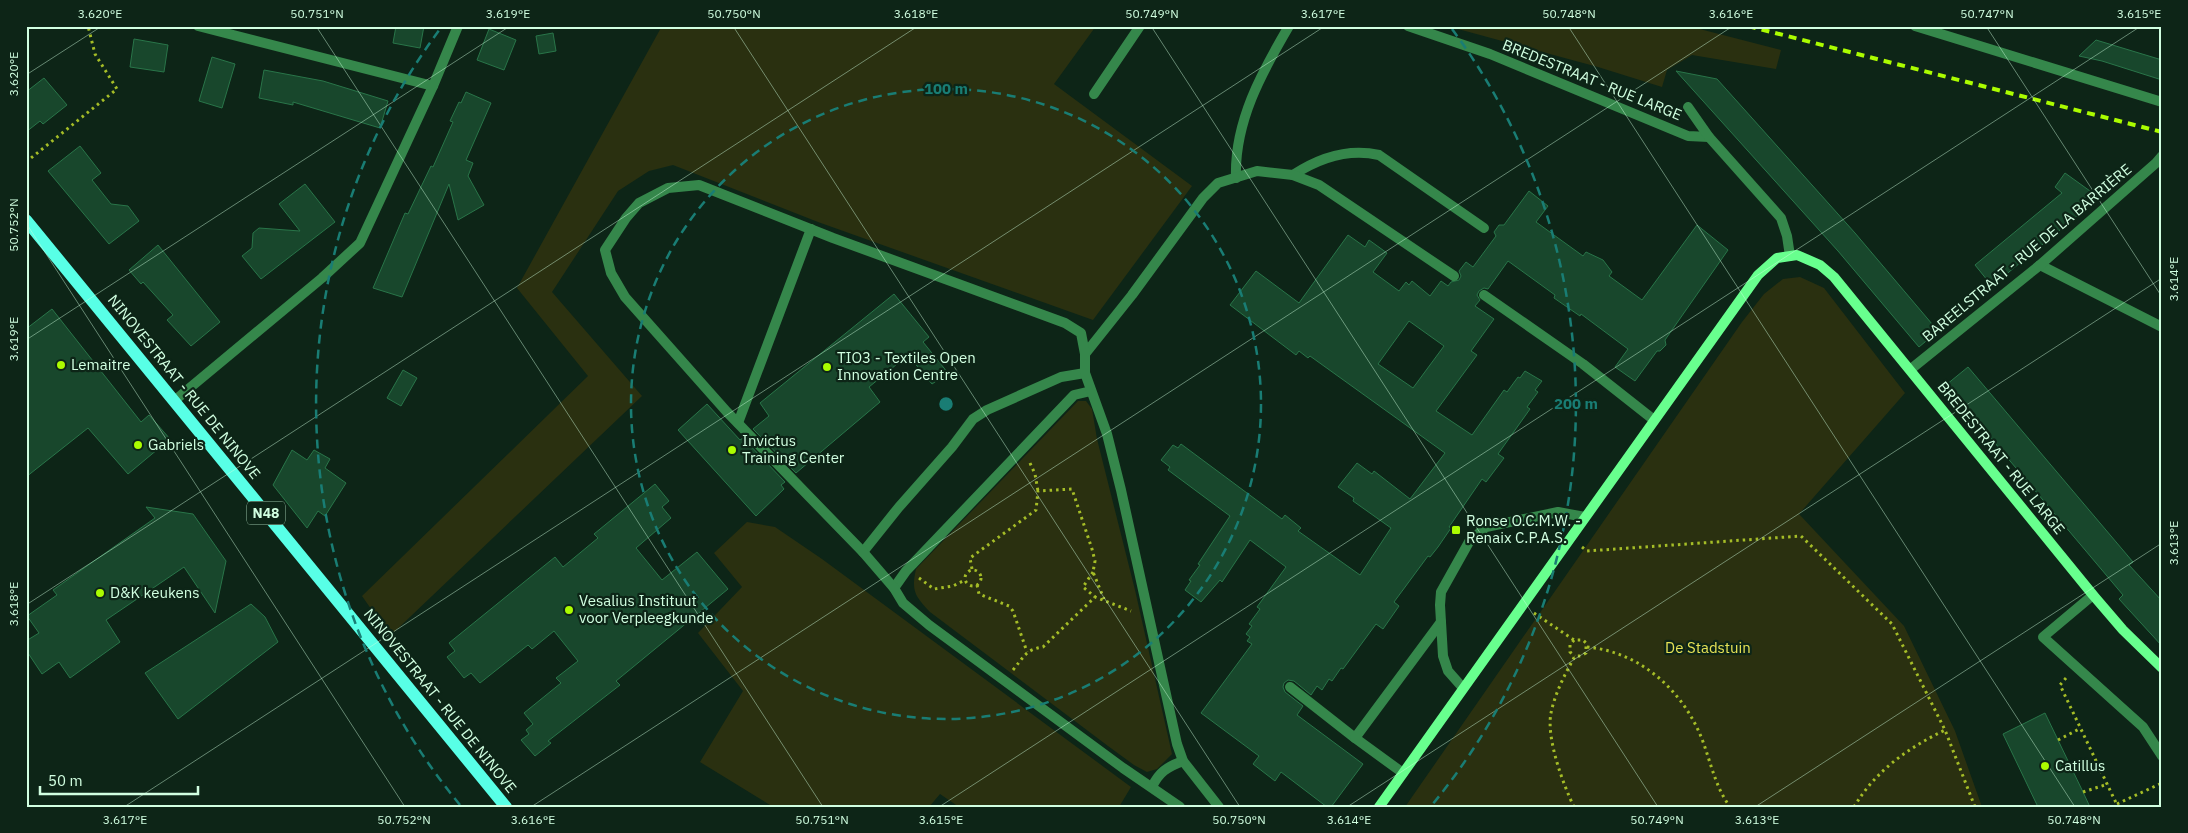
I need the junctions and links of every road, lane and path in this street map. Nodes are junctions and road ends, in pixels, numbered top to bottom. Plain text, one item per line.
1 (88, 26) edge
2 (198, 26) edge
3 (458, 26) edge
4 (1140, 26) edge
5 (1290, 26) edge
6 (1408, 26) edge
7 (1914, 26) edge
8 (433, 86) junction
9 (1094, 94) dead end
10 (2162, 102) edge
11 (1688, 107) dead end
12 (1709, 137) junction
13 (2161, 157) edge
14 (26, 162) edge
15 (1293, 175) junction
16 (1236, 178) junction
17 (26, 220) edge
18 (1484, 228) dead end
19 (811, 230) junction
20 (1790, 256) junction
21 (2040, 265) junction
22 (1454, 276) dead end
23 (1484, 295) dead end
24 (2162, 327) edge
25 (1085, 354) junction
26 (1910, 369) junction
27 (1084, 373) junction
28 (1093, 395) junction
29 (174, 400) junction
30 (1654, 420) junction
31 (738, 423) junction
32 (1024, 448) junction
33 (1038, 491) junction
34 (1585, 517) junction
35 (1571, 540) junction
36 (863, 552) junction
37 (972, 569) junction
38 (906, 571) junction
39 (1093, 572) junction
40 (966, 580) junction
41 (977, 585) junction
42 (894, 588) junction
43 (2093, 595) junction
44 (1095, 597) junction
45 (1104, 600) junction
46 (1524, 606) junction
47 (1147, 610) junction
48 (1441, 622) junction
49 (1574, 640) junction
50 (1588, 647) junction
51 (1027, 652) junction
52 (1575, 656) junction
53 (2076, 666) junction
54 (2162, 668) edge
55 (1005, 680) junction
56 (1290, 687) dead end
57 (1463, 688) junction
58 (2081, 728) junction
59 (1945, 730) junction
60 (1355, 738) junction
61 (2058, 740) dead end
62 (2162, 756) edge
63 (1183, 761) junction
64 (1403, 773) junction
65 (2162, 782) edge
66 (2108, 784) junction
67 (1152, 788) junction
68 (2083, 792) dead end
69 (2117, 806) edge
70 (506, 807) edge
71 (1180, 807) edge
72 (1219, 807) edge
73 (1379, 807) edge
74 (1574, 807) edge
75 (1730, 807) edge
76 (1854, 807) edge
77 (1975, 807) edge

1 - 14 path
2 - 8 street
3 - 8 street
4 - 9 street
5 - 16 street
6 - 12 street, BREDESTRAAT - RUE LARGE
7 - 10 street
8 - 29 street
11 - 12 street, BREDESTRAAT - RUE LARGE
12 - 20 street, BREDESTRAAT - RUE LARGE
13 - 21 street, BAREELSTRAAT - RUE DE LA BARRIÈRE
15 - 16 street
15 - 18 street
15 - 22 street
16 - 25 street
17 - 29 main road, NINOVESTRAAT - RUE DE NINOVE / N48
19 - 25 street
19 - 31 street
19 - 31 street
20 - 26 street, BREDESTRAAT - RUE LARGE
20 - 30 street
21 - 24 street
21 - 26 street, BAREELSTRAAT - RUE DE LA BARRIÈRE
23 - 30 street
25 - 27 street
26 - 43 street, BREDESTRAAT - RUE LARGE
27 - 28 street
27 - 36 street
28 - 32 street
28 - 47 street
29 - 70 main road, NINOVESTRAAT - RUE DE NINOVE / N48
30 - 34 street
31 - 36 street
32 - 33 path
32 - 38 street
33 - 37 path
33 - 39 path
34 - 35 street
34 - 48 street
35 - 46 street
35 - 59 path
36 - 42 street
37 - 40 path
37 - 41 path
38 - 40 path
38 - 42 street
39 - 44 path
39 - 45 path
40 - 41 path
41 - 51 path
42 - 55 street
43 - 53 street
43 - 54 street, BREDESTRAAT - RUE LARGE
44 - 45 path
44 - 51 path
45 - 47 path
46 - 49 path
46 - 57 street
47 - 63 street
48 - 57 street
48 - 60 street
49 - 50 path
49 - 52 path
50 - 52 path
50 - 75 path
51 - 55 path
52 - 74 path
53 - 58 path
53 - 62 street
55 - 67 street
56 - 60 street
57 - 64 street
58 - 61 path
58 - 66 path
59 - 76 path
59 - 77 path
60 - 64 street
63 - 67 street
63 - 72 street
64 - 73 street
65 - 69 path
66 - 68 path
66 - 69 path
67 - 71 street

